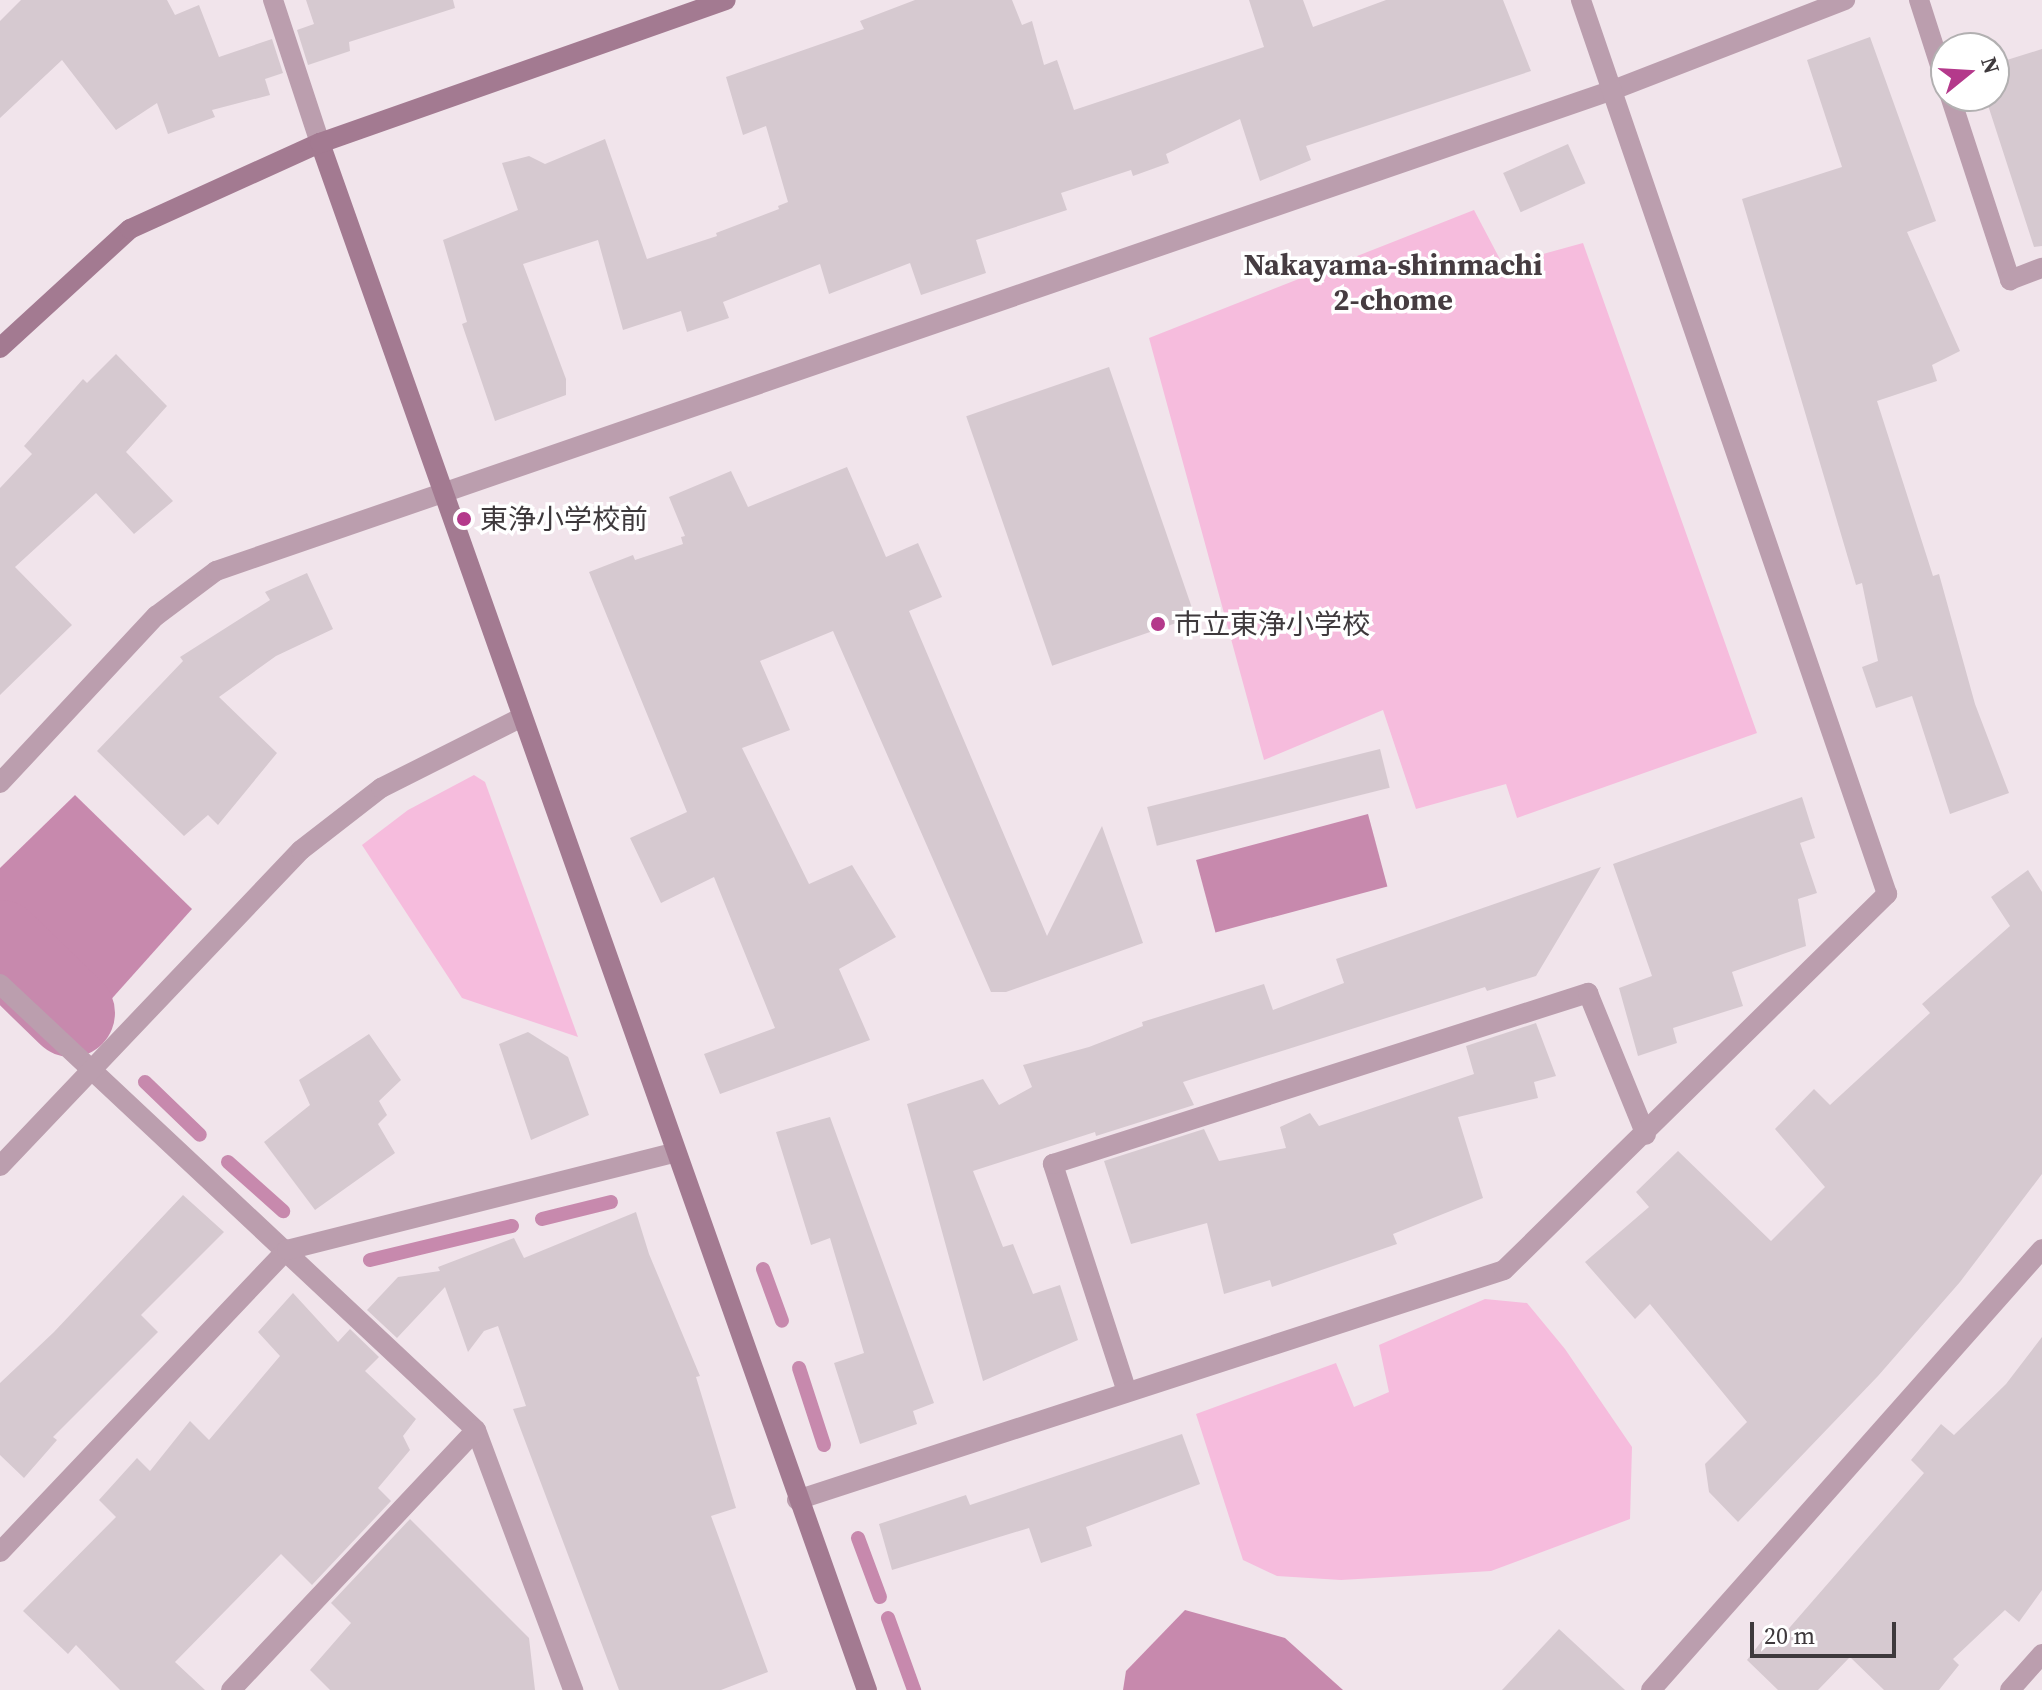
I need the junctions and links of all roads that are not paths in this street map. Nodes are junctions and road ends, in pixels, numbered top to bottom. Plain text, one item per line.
1 (273, 0) edge
2 (725, 0) edge
3 (1581, 0) edge
4 (1845, 0) edge
5 (1919, 0) edge
6 (1930, 34) edge
7 (1613, 90) junction
8 (1955, 112) edge
9 (320, 143) junction
10 (2042, 268) edge
11 (0, 348) edge
12 (442, 492) junction
13 (520, 718) junction
14 (0, 783) edge
15 (0, 984) edge
16 (90, 1071) junction
17 (1646, 1135) junction
18 (674, 1153) junction
19 (0, 1166) edge
20 (2042, 1249) edge
21 (287, 1250) junction
22 (1127, 1392) junction
23 (476, 1430) junction
24 (797, 1500) junction
25 (0, 1552) edge
26 (2042, 1654) edge
27 (569, 1688) edge
28 (231, 1690) edge
29 (867, 1690) edge
30 (1651, 1690) edge
31 (2010, 1690) edge

1 - 9 street
2 - 9 street
3 - 7 street
4 - 7 street
5 - 6 street
7 - 12 street
7 - 17 street
8 - 10 street
9 - 11 street
9 - 12 street
12 - 13 street
12 - 14 street
13 - 16 street
13 - 18 street
15 - 16 street
16 - 19 street
16 - 21 street
17 - 22 street
17 - 22 street
18 - 21 street
18 - 24 street
20 - 30 street
21 - 23 street
21 - 25 street
22 - 24 street
23 - 27 street
23 - 28 street
24 - 29 street
26 - 31 street

